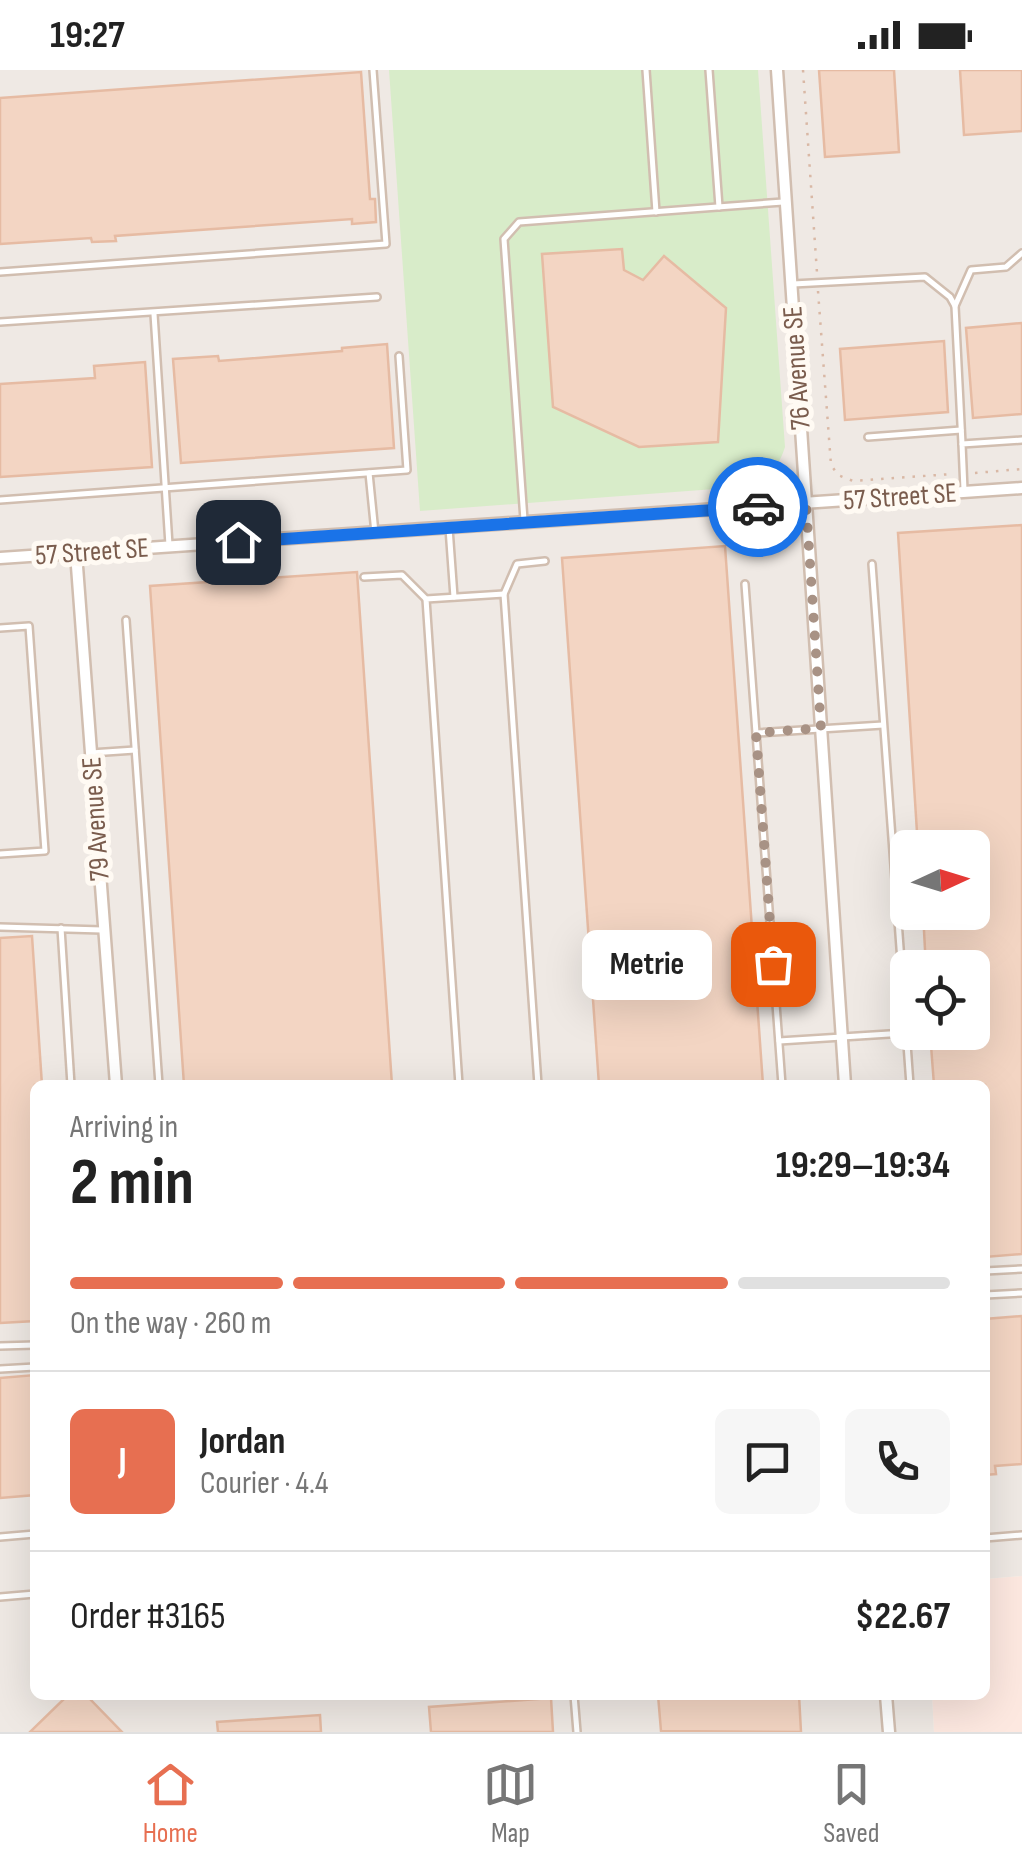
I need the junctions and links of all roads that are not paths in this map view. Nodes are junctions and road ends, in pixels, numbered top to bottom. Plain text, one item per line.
1 (372, 70) edge
2 (646, 70) edge
3 (709, 70) edge
4 (778, 70) edge
5 (786, 202) junction
6 (719, 207) junction
7 (656, 212) junction
8 (1022, 252) edge
9 (0, 272) edge
10 (792, 284) junction
11 (377, 297) dead end
12 (954, 306) junction
13 (154, 314) junction
14 (0, 322) edge
15 (399, 356) dead end
16 (960, 430) junction
17 (868, 437) dead end
18 (1022, 440) edge
19 (962, 444) junction
20 (369, 472) junction
21 (165, 486) junction
22 (1022, 488) edge
23 (964, 492) junction
24 (0, 500) edge
25 (806, 504) junction
26 (524, 523) junction
27 (448, 528) junction
28 (375, 533) junction
29 (169, 547) junction
30 (76, 553) junction
31 (0, 558) edge
32 (545, 562) dead end
33 (872, 564) dead end
34 (364, 577) dead end
35 (745, 584) dead end
36 (504, 594) junction
37 (454, 597) junction
38 (426, 599) junction
39 (126, 620) dead end
40 (0, 628) edge
41 (884, 724) junction
42 (821, 728) junction
43 (756, 733) junction
44 (136, 750) junction
45 (91, 753) junction
46 (0, 854) edge
47 (0, 927) edge
48 (61, 928) junction
49 (104, 931) junction
50 (900, 950) edge
51 (890, 1034) edge
52 (842, 1036) junction
53 (779, 1041) junction
54 (907, 1050) edge
55 (71, 1080) edge
56 (116, 1080) edge
57 (159, 1080) edge
58 (459, 1080) edge
59 (538, 1080) edge
60 (782, 1080) edge
61 (845, 1080) edge
62 (910, 1080) edge
63 (1022, 1268) edge
64 (990, 1271) edge
65 (1022, 1294) edge
66 (990, 1295) edge
67 (30, 1345) edge
68 (0, 1346) edge
69 (30, 1367) edge
70 (0, 1369) edge
71 (30, 1534) edge
72 (1022, 1535) edge
73 (0, 1536) edge
74 (990, 1538) edge
75 (30, 1594) edge
76 (0, 1597) edge
77 (574, 1700) edge
78 (886, 1700) edge
79 (577, 1732) edge
80 (888, 1732) edge

1 - 9 lane
2 - 7 lane
3 - 6 lane
4 - 5 street, 76 Avenue SE
5 - 6 lane
5 - 10 street, 76 Avenue SE
6 - 7 lane
7 - 26 lane
8 - 12 lane
10 - 12 lane
10 - 25 street, 76 Avenue SE
11 - 13 lane
12 - 16 lane
13 - 14 lane
13 - 21 lane
15 - 20 lane
16 - 17 lane
16 - 19 lane
18 - 19 lane
19 - 23 lane
20 - 21 lane
20 - 28 lane
21 - 24 lane
21 - 29 lane
22 - 23 street, 57 Street SE
23 - 25 street, 57 Street SE
25 - 26 street, 57 Street SE
25 - 42 street, 76 Avenue SE
26 - 27 street, 57 Street SE
27 - 28 street, 57 Street SE
27 - 37 lane
28 - 29 street, 57 Street SE
29 - 30 street, 57 Street SE
30 - 31 street, 57 Street SE
30 - 45 street, 79 Avenue SE
32 - 36 lane
33 - 41 lane
34 - 38 lane
35 - 43 lane
36 - 37 lane
36 - 59 lane
37 - 38 lane
38 - 58 lane
39 - 44 lane
40 - 46 lane
41 - 42 lane
41 - 50 lane
42 - 43 lane
42 - 52 street, 76 Avenue SE
43 - 53 lane
44 - 45 lane
44 - 57 lane
45 - 49 street, 79 Avenue SE
47 - 48 lane
48 - 49 lane
48 - 55 lane
49 - 56 street, 79 Avenue SE
51 - 52 lane
52 - 53 lane
52 - 61 street, 76 Avenue SE
53 - 60 lane
54 - 62 lane
63 - 64 lane
65 - 66 lane
67 - 68 lane
69 - 70 lane
71 - 73 lane
72 - 74 lane
75 - 76 lane
77 - 79 lane
78 - 80 street

